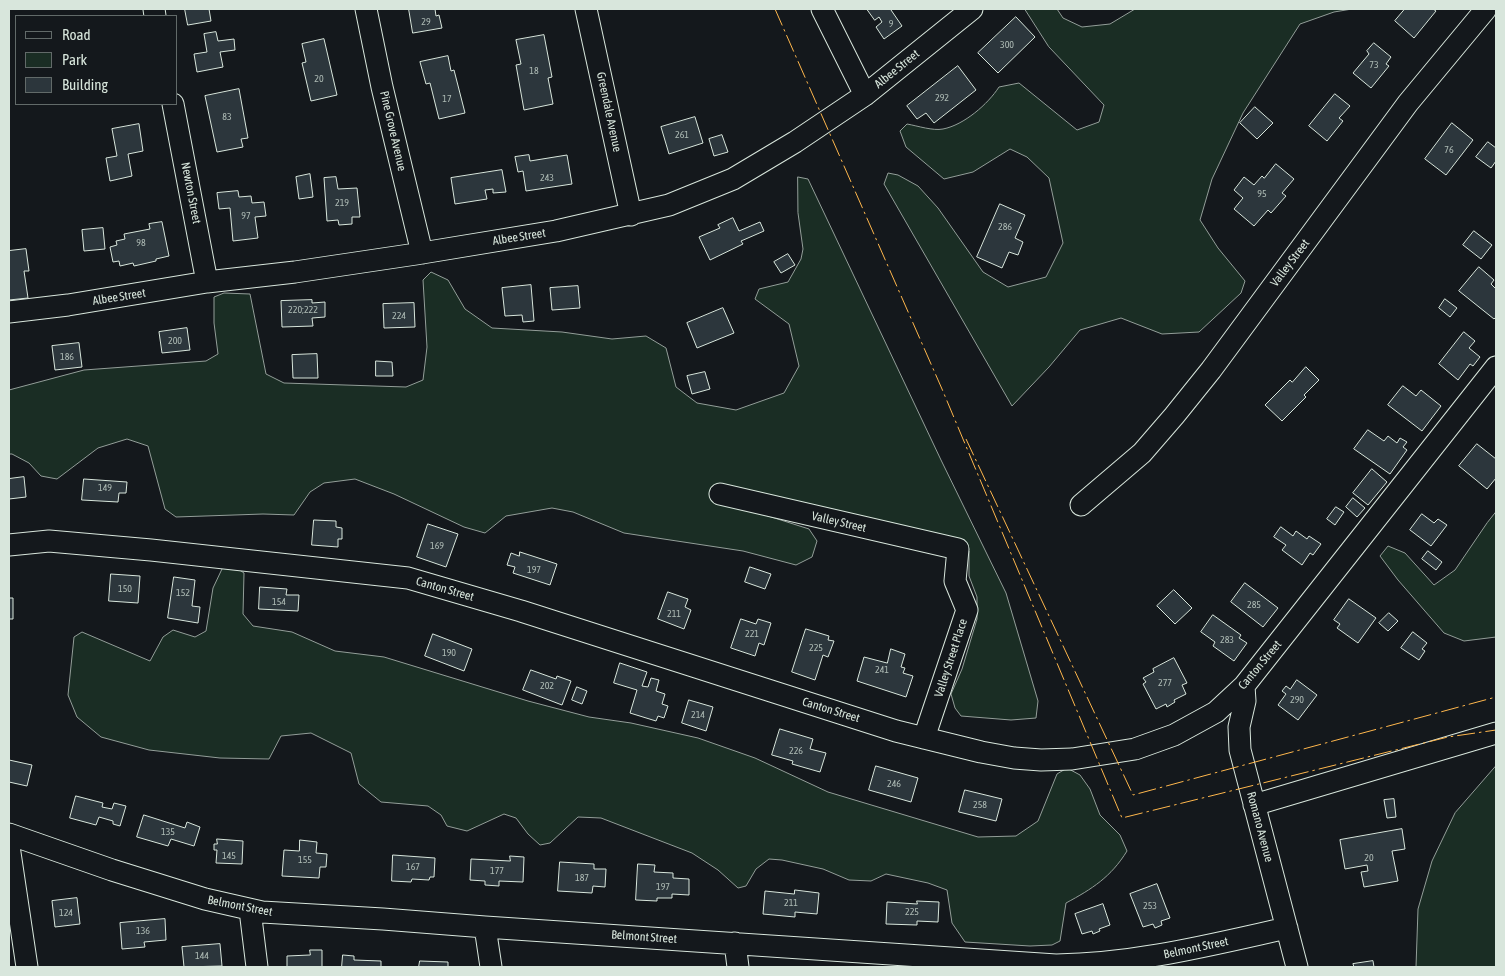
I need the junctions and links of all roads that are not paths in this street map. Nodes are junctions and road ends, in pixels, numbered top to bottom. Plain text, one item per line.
1 (366, 9) edge
2 (586, 9) edge
3 (822, 9) edge
4 (972, 9) edge
5 (1486, 9) edge
6 (865, 95) junction
7 (173, 105) edge
8 (631, 215) junction
9 (422, 253) junction
10 (207, 282) junction
11 (9, 312) edge
12 (1496, 367) edge
13 (720, 494) dead end
14 (1081, 505) dead end
15 (9, 544) edge
16 (958, 550) joint
17 (1244, 686) junction
18 (1496, 733) edge
19 (924, 738) junction
20 (1254, 805) junction
21 (9, 834) edge
22 (9, 846) edge
23 (250, 910) junction
24 (485, 927) junction
25 (1287, 928) junction
26 (735, 943) junction
27 (948, 962) edge
28 (27, 967) edge
29 (257, 967) edge
30 (491, 967) edge
31 (738, 967) edge
32 (1297, 967) edge

1 - 9 street, Pine Grove Avenue
2 - 8 street, Greendale Avenue
3 - 6 street
4 - 6 street, Albee Street
5 - 14 street, Valley Street
6 - 8 street, Albee Street
7 - 10 street, Newton Street
8 - 9 street, Albee Street
9 - 10 street, Albee Street
10 - 11 street, Albee Street
12 - 17 street, Canton Street
13 - 16 street, Valley Street
15 - 19 street, Canton Street
16 - 19 street, Valley Street Place
17 - 19 street, Canton Street
17 - 20 street, Romano Avenue
18 - 20 street
20 - 25 street, Romano Avenue
21 - 23 street, Belmont Street
22 - 28 street
23 - 24 street, Belmont Street
23 - 29 street
24 - 26 street, Belmont Street
24 - 30 street
25 - 27 street, Belmont Street
25 - 32 street, Romano Avenue
26 - 27 street, Belmont Street
26 - 31 street

